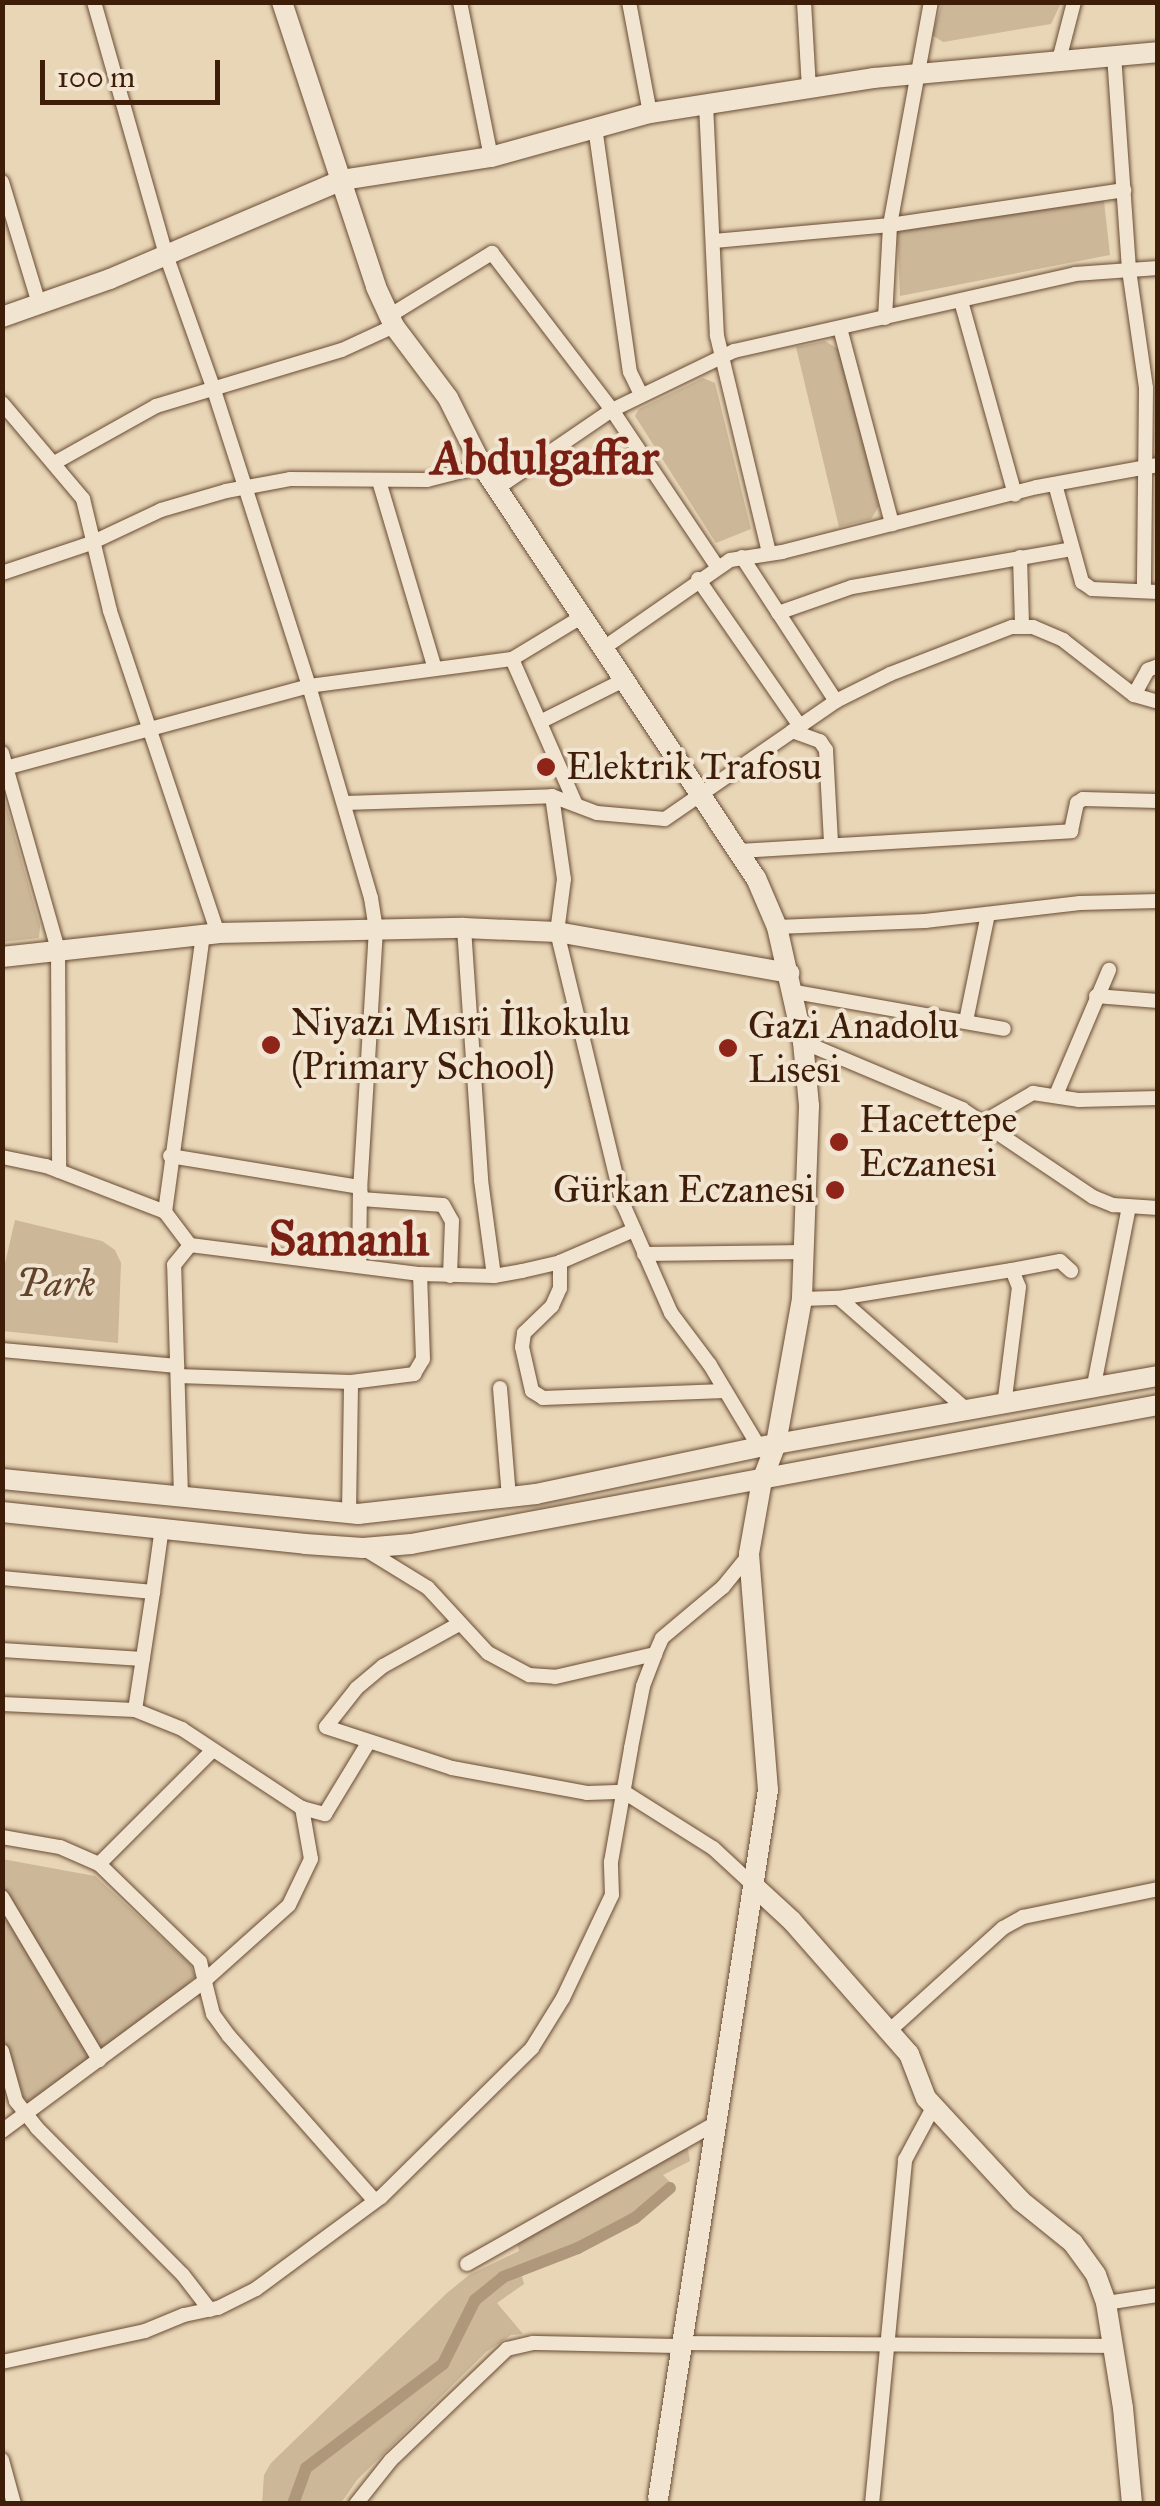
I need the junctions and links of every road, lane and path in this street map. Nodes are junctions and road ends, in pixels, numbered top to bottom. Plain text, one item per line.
1 (94, 2) edge
2 (282, 2) edge
3 (460, 2) edge
4 (629, 2) edge
5 (804, 2) edge
6 (932, 2) edge
7 (1074, 2) edge
8 (1158, 52) edge
9 (1114, 55) junction
10 (1059, 60) junction
11 (916, 74) junction
12 (809, 88) junction
13 (706, 104) junction
14 (650, 113) junction
15 (595, 127) junction
16 (490, 158) junction
17 (342, 180) junction
18 (2, 182) edge
19 (1124, 190) junction
20 (890, 224) junction
21 (714, 241) junction
22 (166, 255) junction
23 (1158, 268) edge
24 (1129, 270) junction
25 (961, 301) junction
26 (39, 304) junction
27 (2, 316) edge
28 (886, 318) junction
29 (392, 321) junction
30 (840, 328) junction
31 (720, 357) junction
32 (213, 386) junction
33 (641, 395) junction
34 (2, 404) edge
35 (612, 410) junction
36 (56, 462) junction
37 (482, 466) junction
38 (1150, 466) edge
39 (379, 481) junction
40 (1055, 484) junction
41 (245, 487) junction
42 (500, 487) junction
43 (1015, 496) junction
44 (892, 524) junction
45 (92, 543) junction
46 (1072, 549) junction
47 (770, 553) junction
48 (742, 556) junction
49 (1020, 557) junction
50 (716, 566) junction
51 (2, 572) edge
52 (698, 579) junction
53 (1150, 592) edge
54 (778, 613) junction
55 (584, 616) junction
56 (1022, 625) junction
57 (605, 647) junction
58 (512, 658) junction
59 (434, 666) junction
60 (1158, 666) edge
61 (626, 679) junction
62 (309, 686) junction
63 (1134, 695) junction
64 (836, 702) junction
65 (1158, 702) edge
66 (540, 722) junction
67 (151, 728) junction
68 (796, 728) junction
69 (4, 763) edge
70 (702, 795) junction
71 (552, 796) junction
72 (1158, 801) edge
73 (345, 803) junction
74 (577, 806) junction
75 (831, 843) junction
76 (739, 851) junction
77 (1158, 901) edge
78 (988, 914) junction
79 (778, 927) junction
80 (464, 928) junction
81 (376, 929) junction
82 (557, 932) junction
83 (210, 934) junction
84 (58, 950) junction
85 (2, 956) edge
86 (1109, 970) dead end
87 (792, 983) junction
88 (1096, 996) junction
89 (1158, 1001) edge
90 (966, 1021) junction
91 (1004, 1029) dead end
92 (803, 1042) junction
93 (1056, 1095) junction
94 (1158, 1098) edge
95 (984, 1121) junction
96 (170, 1156) junction
97 (2, 1157) edge
98 (59, 1170) junction
99 (360, 1193) junction
100 (1128, 1207) junction
101 (1158, 1208) edge
102 (166, 1212) junction
103 (634, 1230) junction
104 (190, 1245) junction
105 (806, 1252) junction
106 (644, 1254) junction
107 (560, 1262) junction
108 (359, 1266) junction
109 (1012, 1270) junction
110 (1071, 1271) dead end
111 (420, 1274) junction
112 (450, 1276) junction
113 (494, 1276) junction
114 (802, 1298) junction
115 (839, 1298) junction
116 (2, 1350) edge
117 (177, 1371) junction
118 (1158, 1376) edge
119 (351, 1382) junction
120 (500, 1388) dead end
121 (1093, 1390) junction
122 (724, 1391) junction
123 (1158, 1405) edge
124 (1004, 1406) junction
125 (970, 1412) junction
126 (768, 1445) junction
127 (2, 1479) edge
128 (762, 1480) junction
129 (181, 1496) junction
130 (509, 1497) junction
131 (2, 1512) edge
132 (349, 1513) junction
133 (162, 1527) junction
134 (363, 1548) junction
135 (749, 1554) junction
136 (2, 1578) edge
137 (153, 1592) junction
138 (459, 1624) junction
139 (2, 1650) edge
140 (655, 1654) junction
141 (143, 1659) junction
142 (2, 1704) edge
143 (135, 1710) junction
144 (368, 1742) junction
145 (213, 1750) junction
146 (624, 1792) junction
147 (302, 1808) junction
148 (2, 1837) edge
149 (99, 1864) junction
150 (753, 1885) junction
151 (1158, 1888) edge
152 (2, 1897) edge
153 (202, 1982) junction
154 (889, 2031) junction
155 (2, 2051) edge
156 (100, 2060) junction
157 (934, 2106) junction
158 (27, 2115) junction
159 (714, 2124) junction
160 (2, 2130) edge
161 (375, 2201) junction
162 (468, 2264) dead end
163 (1158, 2296) edge
164 (1106, 2303) junction
165 (210, 2310) junction
166 (890, 2342) junction
167 (681, 2345) junction
168 (1113, 2346) junction
169 (2, 2362) edge
170 (2, 2460) edge
171 (1134, 2497) edge
172 (658, 2502) edge
173 (14, 2504) edge
174 (356, 2504) edge
175 (872, 2504) edge

1 - 22 street
2 - 17 main road
3 - 16 street
4 - 14 street
5 - 12 street
6 - 11 street
7 - 10 street
8 - 9 main road
9 - 10 main road
9 - 19 street
10 - 11 main road
11 - 12 main road
11 - 20 street
12 - 13 main road
13 - 14 main road
13 - 21 street
14 - 15 main road
15 - 16 main road
15 - 33 street
16 - 17 main road
17 - 22 main road
17 - 29 main road
18 - 26 street
19 - 20 street
19 - 24 street
20 - 21 street
20 - 28 street
21 - 31 street
22 - 26 main road
22 - 32 street
23 - 24 street
24 - 25 street
24 - 38 street
25 - 28 street
25 - 43 street
26 - 27 main road
28 - 30 street
29 - 32 street
29 - 35 street
29 - 37 main road
30 - 31 street
30 - 44 street
31 - 33 street
31 - 47 street
32 - 36 street
32 - 41 street
33 - 35 street
34 - 36 street
35 - 42 street
35 - 50 street
36 - 45 street
37 - 39 street
37 - 42 main road
38 - 40 street
38 - 53 street
39 - 41 street
39 - 59 street
40 - 43 street
40 - 46 street
41 - 45 street
41 - 62 street
42 - 55 main road
43 - 44 street
44 - 47 street
45 - 51 street
45 - 67 street
46 - 49 street
46 - 53 street
47 - 48 street
48 - 50 street
48 - 54 street
49 - 54 street
49 - 56 street
50 - 52 street
52 - 57 street
52 - 68 street
54 - 64 street
55 - 57 main road
55 - 58 street
56 - 63 street
56 - 64 street
57 - 61 main road
58 - 59 street
58 - 66 street
59 - 62 street
60 - 63 street
61 - 66 street
61 - 70 main road
62 - 67 street
62 - 73 street
63 - 65 street
64 - 68 street
66 - 74 street
67 - 69 street
67 - 83 street
68 - 70 street
68 - 75 street
69 - 84 street
70 - 74 street
70 - 76 main road
71 - 73 street
71 - 74 street
71 - 82 street
72 - 75 street
73 - 81 street
75 - 76 street
76 - 79 main road
77 - 78 street
78 - 79 street
78 - 90 street
79 - 87 main road
80 - 81 main road
80 - 82 main road
80 - 113 street
81 - 83 main road
81 - 99 street
82 - 87 main road
82 - 103 street
83 - 84 main road
83 - 96 street
84 - 85 main road
84 - 98 street
86 - 88 street
87 - 90 street
87 - 92 main road
88 - 89 street
88 - 93 street
90 - 91 street
92 - 95 street
92 - 105 main road
93 - 94 street
93 - 95 street
95 - 100 street
96 - 99 street
96 - 102 street
97 - 98 street
98 - 102 street
99 - 108 street
99 - 112 street
100 - 101 street
100 - 121 street
102 - 104 street
103 - 106 street
103 - 107 street
104 - 108 street
104 - 117 street
105 - 106 street
105 - 114 main road
106 - 122 street
107 - 113 street
107 - 122 street
108 - 111 street
109 - 110 street
109 - 115 street
109 - 124 street
111 - 112 street
111 - 119 street
112 - 113 street
114 - 115 street
114 - 126 main road
115 - 125 street
116 - 117 street
117 - 119 street
117 - 129 street
118 - 121 main road
119 - 132 street
120 - 130 street
121 - 124 main road
122 - 126 street
123 - 128 main road
124 - 125 main road
125 - 126 main road
126 - 128 main road
126 - 130 main road
127 - 129 main road
128 - 134 main road
128 - 135 main road
129 - 132 main road
130 - 132 main road
131 - 133 main road
133 - 134 main road
133 - 137 street
134 - 138 street
135 - 140 street
135 - 150 main road
136 - 137 street
137 - 141 street
138 - 140 street
138 - 144 street
139 - 141 street
140 - 146 street
141 - 143 street
142 - 143 street
143 - 145 street
144 - 146 street
144 - 147 street
145 - 147 street
145 - 149 street
146 - 150 street
146 - 161 street
147 - 153 street
148 - 149 street
149 - 153 street
150 - 154 main road
150 - 159 main road
151 - 154 street
152 - 156 street
153 - 156 street
153 - 161 street
154 - 157 main road
155 - 158 street
156 - 158 street
157 - 164 main road
157 - 166 street
158 - 160 street
158 - 165 street
159 - 162 street
159 - 167 main road
161 - 165 street
163 - 164 street
164 - 168 main road
165 - 169 street
166 - 167 street
166 - 168 street
166 - 175 street
167 - 172 main road
167 - 174 street
168 - 171 main road
170 - 173 street

